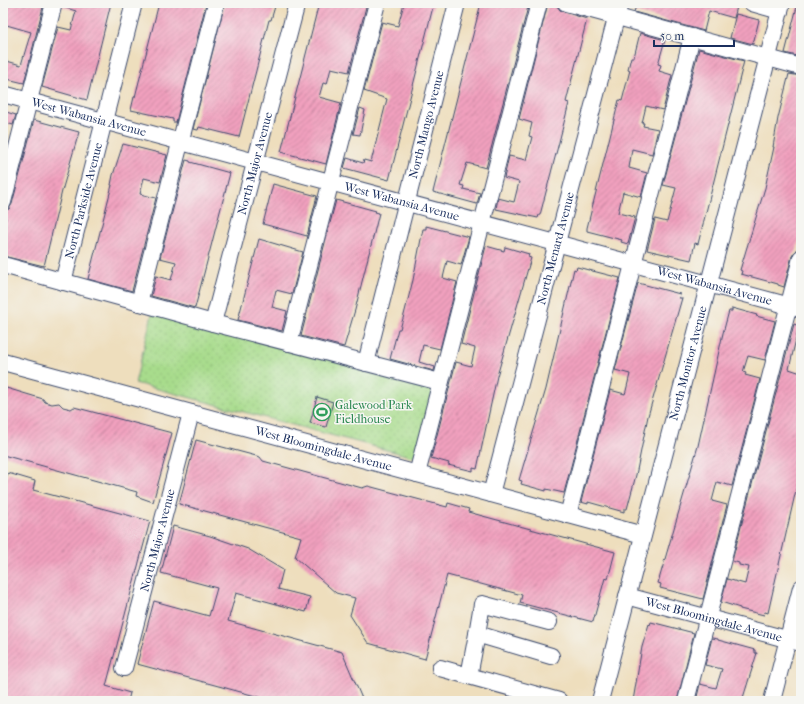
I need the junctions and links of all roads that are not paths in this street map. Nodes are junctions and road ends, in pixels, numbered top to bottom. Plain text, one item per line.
1 (54, 3) edge
2 (134, 3) edge
3 (216, 3) edge
4 (297, 3) edge
5 (377, 3) edge
6 (457, 3) edge
7 (539, 3) edge
8 (566, 3) edge
9 (752, 3) edge
10 (590, 6) edge
11 (781, 7) edge
12 (618, 10) edge
13 (692, 37) junction
14 (768, 58) junction
15 (801, 67) edge
16 (3, 94) edge
17 (29, 101) junction
18 (103, 121) junction
19 (180, 142) junction
20 (256, 162) junction
21 (331, 182) junction
22 (3, 202) edge
23 (406, 203) junction
24 (482, 223) junction
25 (557, 243) junction
26 (801, 258) edge
27 (633, 264) junction
28 (3, 266) edge
29 (63, 282) junction
30 (709, 284) junction
31 (139, 303) junction
32 (795, 307) edge
33 (213, 323) junction
34 (289, 343) junction
35 (3, 362) edge
36 (366, 363) junction
37 (440, 382) junction
38 (191, 413) junction
39 (417, 474) junction
40 (491, 494) junction
41 (568, 515) junction
42 (643, 535) junction
43 (801, 588) edge
44 (628, 596) junction
45 (708, 618) junction
46 (549, 622) dead end
47 (477, 634) junction
48 (794, 641) edge
49 (551, 656) dead end
50 (124, 668) dead end
51 (440, 668) dead end
52 (469, 676) junction
53 (559, 701) edge
54 (600, 701) edge
55 (686, 701) edge
56 (772, 701) edge

1 - 17 street
2 - 18 street, North Parkside Avenue
3 - 19 street
4 - 20 street, North Major Avenue
5 - 21 street
6 - 23 street, North Mango Avenue
7 - 24 street
8 - 10 street
9 - 11 street
10 - 12 street
11 - 14 street, North Monitor Avenue
12 - 13 street
12 - 25 street, North Menard Avenue
13 - 14 street
13 - 27 street
14 - 15 street
14 - 30 street, North Monitor Avenue
16 - 17 street, West Wabansia Avenue
17 - 18 street, West Wabansia Avenue
17 - 22 street
18 - 19 street, West Wabansia Avenue
18 - 29 street, North Parkside Avenue
19 - 20 street, West Wabansia Avenue
19 - 31 street
20 - 21 street, West Wabansia Avenue
20 - 33 street, North Major Avenue
21 - 23 street, West Wabansia Avenue
21 - 34 street
23 - 24 street, West Wabansia Avenue
23 - 36 street, North Mango Avenue
24 - 25 street, West Wabansia Avenue
24 - 37 street
25 - 27 street, West Wabansia Avenue
25 - 40 street, North Menard Avenue
26 - 32 street
27 - 30 street, West Wabansia Avenue
27 - 41 street
28 - 29 street
29 - 31 street
30 - 32 street, West Wabansia Avenue
30 - 42 street, North Monitor Avenue
31 - 33 street
32 - 45 street
33 - 34 street
34 - 36 street
35 - 38 street, West Bloomingdale Avenue
36 - 37 street
37 - 39 street
38 - 39 street, West Bloomingdale Avenue
38 - 50 street, North Major Avenue
39 - 40 street, West Bloomingdale Avenue
40 - 41 street, West Bloomingdale Avenue
41 - 42 street, West Bloomingdale Avenue
42 - 44 street, North Monitor Avenue
43 - 48 street
44 - 45 street, West Bloomingdale Avenue
44 - 54 street, North Monitor Avenue
45 - 48 street, West Bloomingdale Avenue
45 - 55 street
46 - 47 street
47 - 49 street
47 - 52 street
48 - 56 street
51 - 52 street
52 - 53 street

